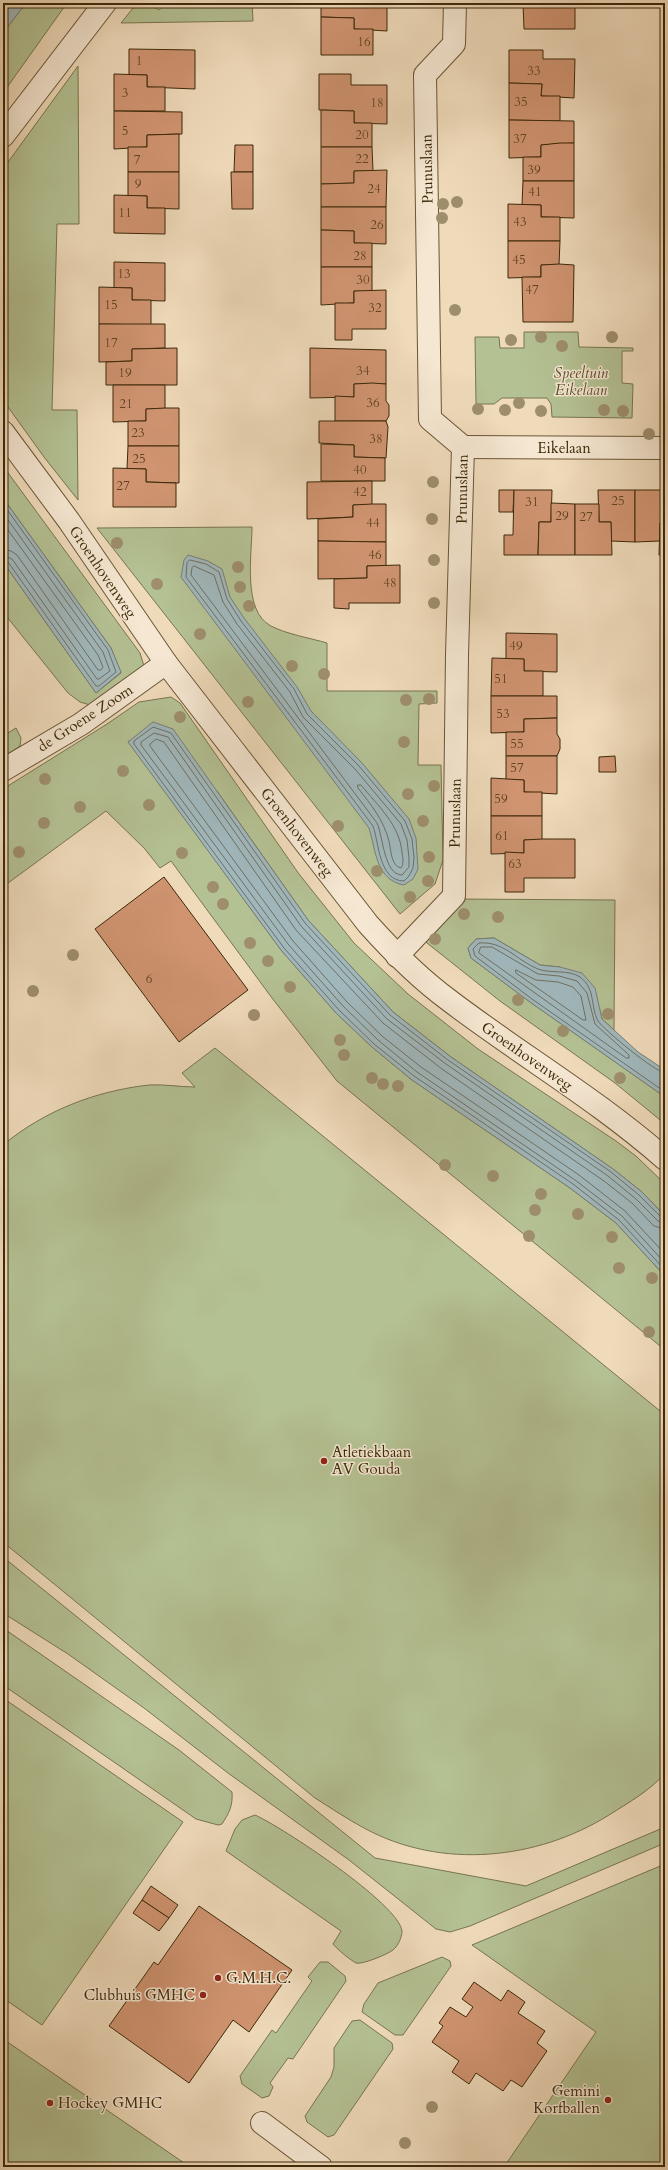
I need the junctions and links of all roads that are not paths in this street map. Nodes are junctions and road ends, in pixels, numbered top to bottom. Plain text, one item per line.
1 (105, 3) edge
2 (455, 3) edge
3 (3, 136) edge
4 (3, 432) edge
5 (463, 447) junction
6 (665, 448) edge
7 (166, 663) junction
8 (3, 770) edge
9 (398, 956) junction
10 (665, 1159) edge
11 (262, 2123) dead end
12 (321, 2167) edge

1 - 3 street
2 - 5 street, Prunuslaan
4 - 7 street, Groenhovenweg
5 - 6 street, Eikelaan
5 - 9 street, Prunuslaan
7 - 8 street, de Groene Zoom
7 - 9 street, Groenhovenweg
9 - 10 street, Groenhovenweg
11 - 12 street

